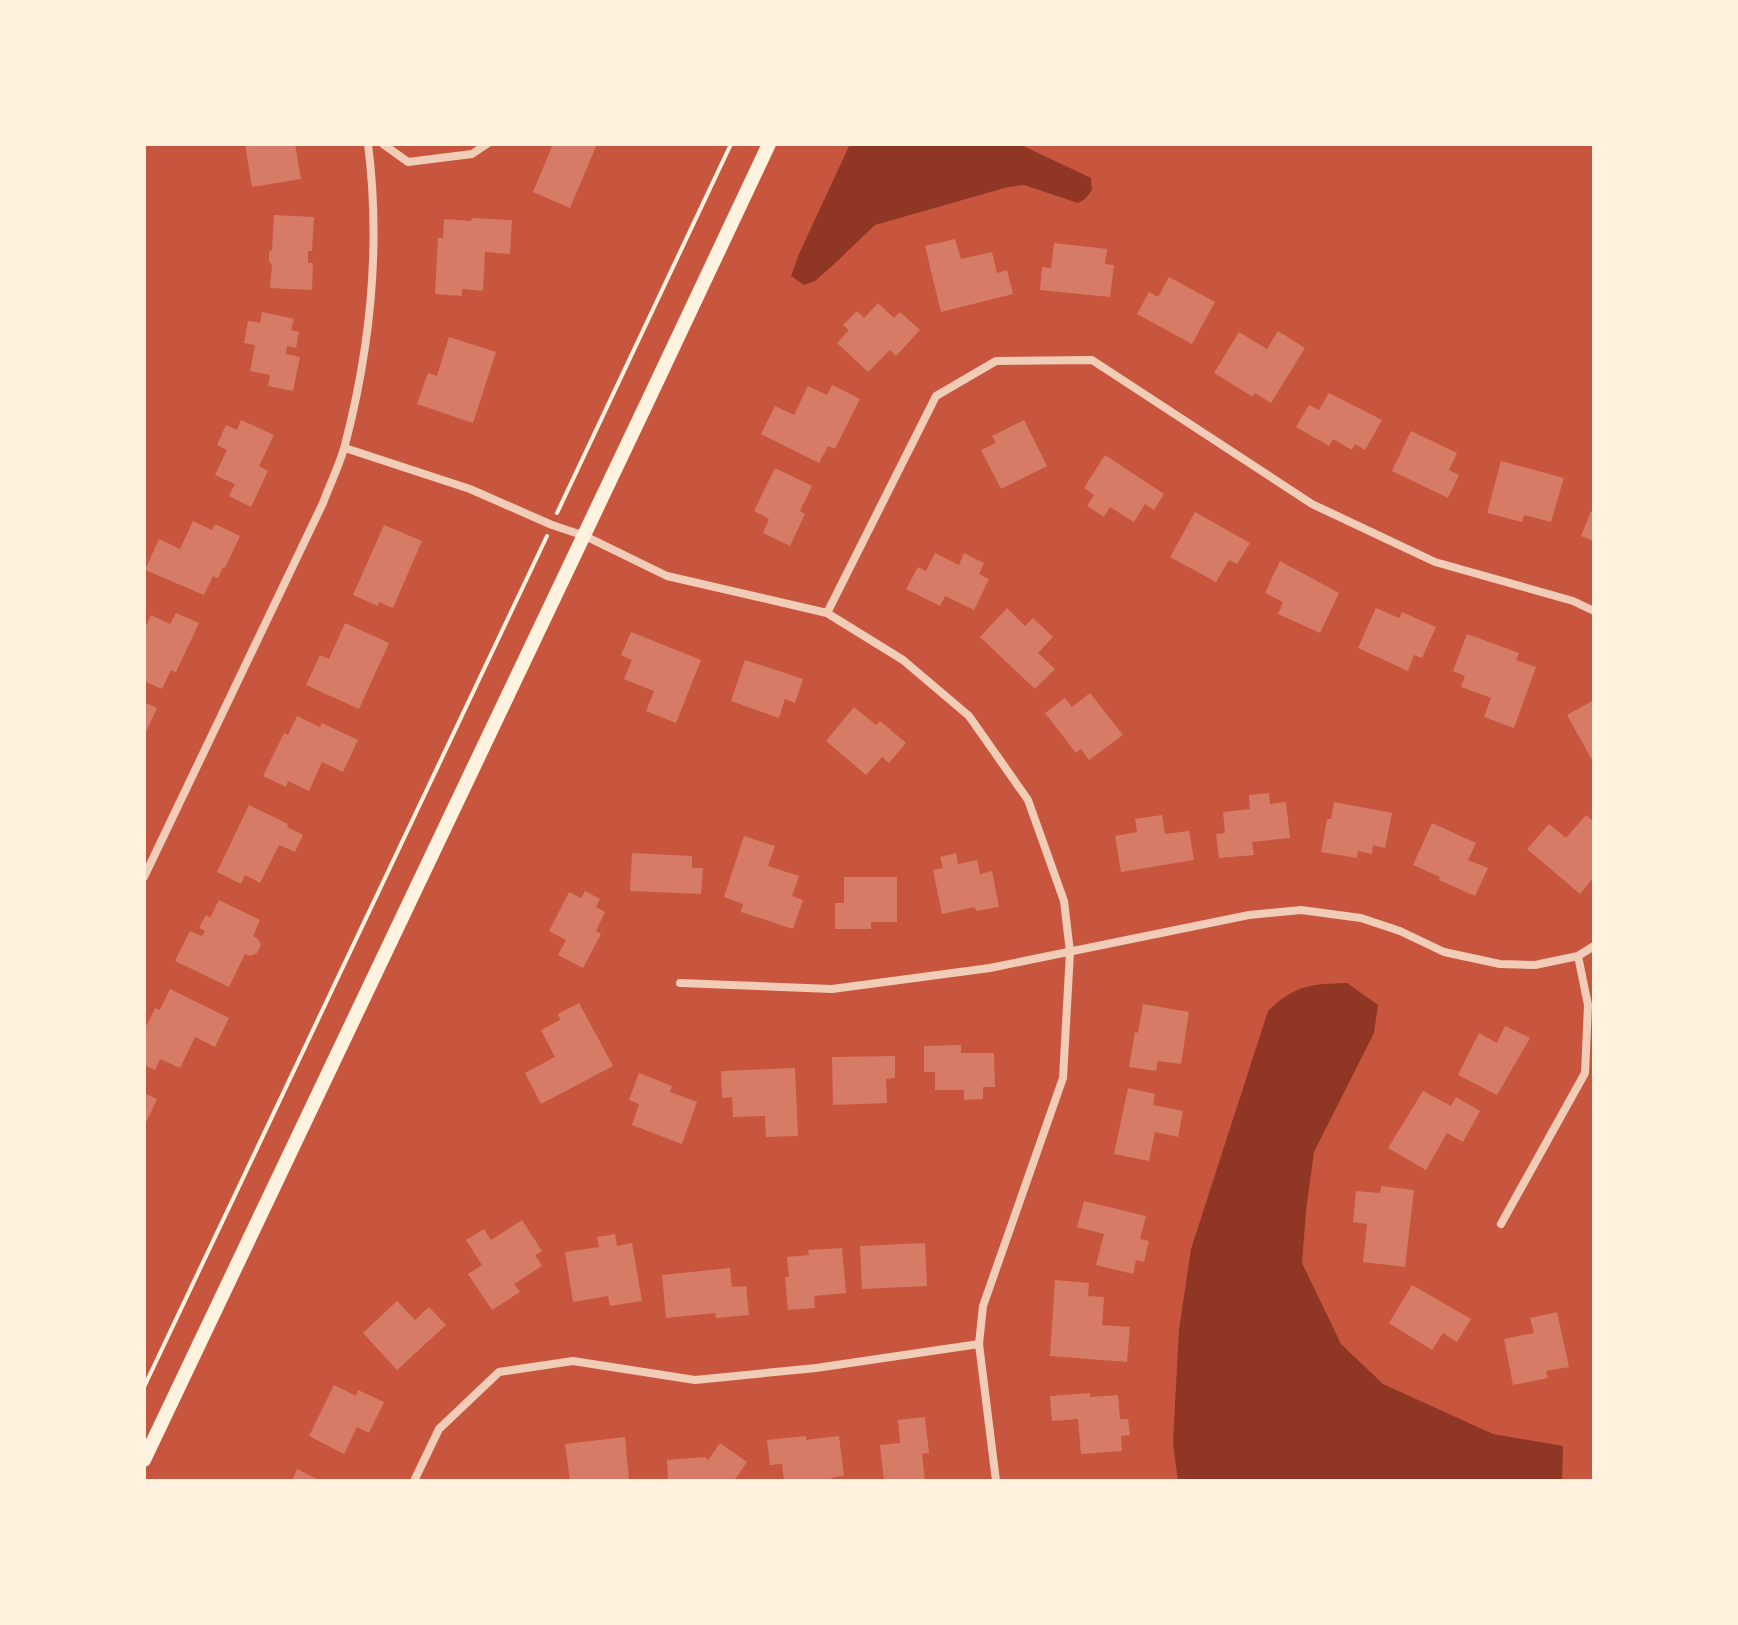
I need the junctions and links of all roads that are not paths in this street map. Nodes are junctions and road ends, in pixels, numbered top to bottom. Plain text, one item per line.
1 (368, 144) edge
2 (383, 144) edge
3 (487, 144) edge
4 (769, 144) edge
5 (345, 448) junction
6 (585, 536) junction
7 (1594, 611) edge
8 (827, 613) junction
9 (144, 877) edge
10 (1594, 946) edge
11 (1070, 952) junction
12 (1578, 956) junction
13 (680, 983) dead end
14 (1501, 1224) dead end
15 (979, 1344) junction
16 (144, 1460) edge
17 (414, 1481) edge
18 (996, 1481) edge

1 - 5 street
2 - 3 street
4 - 6 main road
5 - 6 street
5 - 9 street
6 - 8 street
6 - 16 main road
7 - 8 street
8 - 11 street
10 - 12 street
11 - 12 street
11 - 13 street
11 - 15 street
12 - 14 street
15 - 17 street
15 - 18 street

